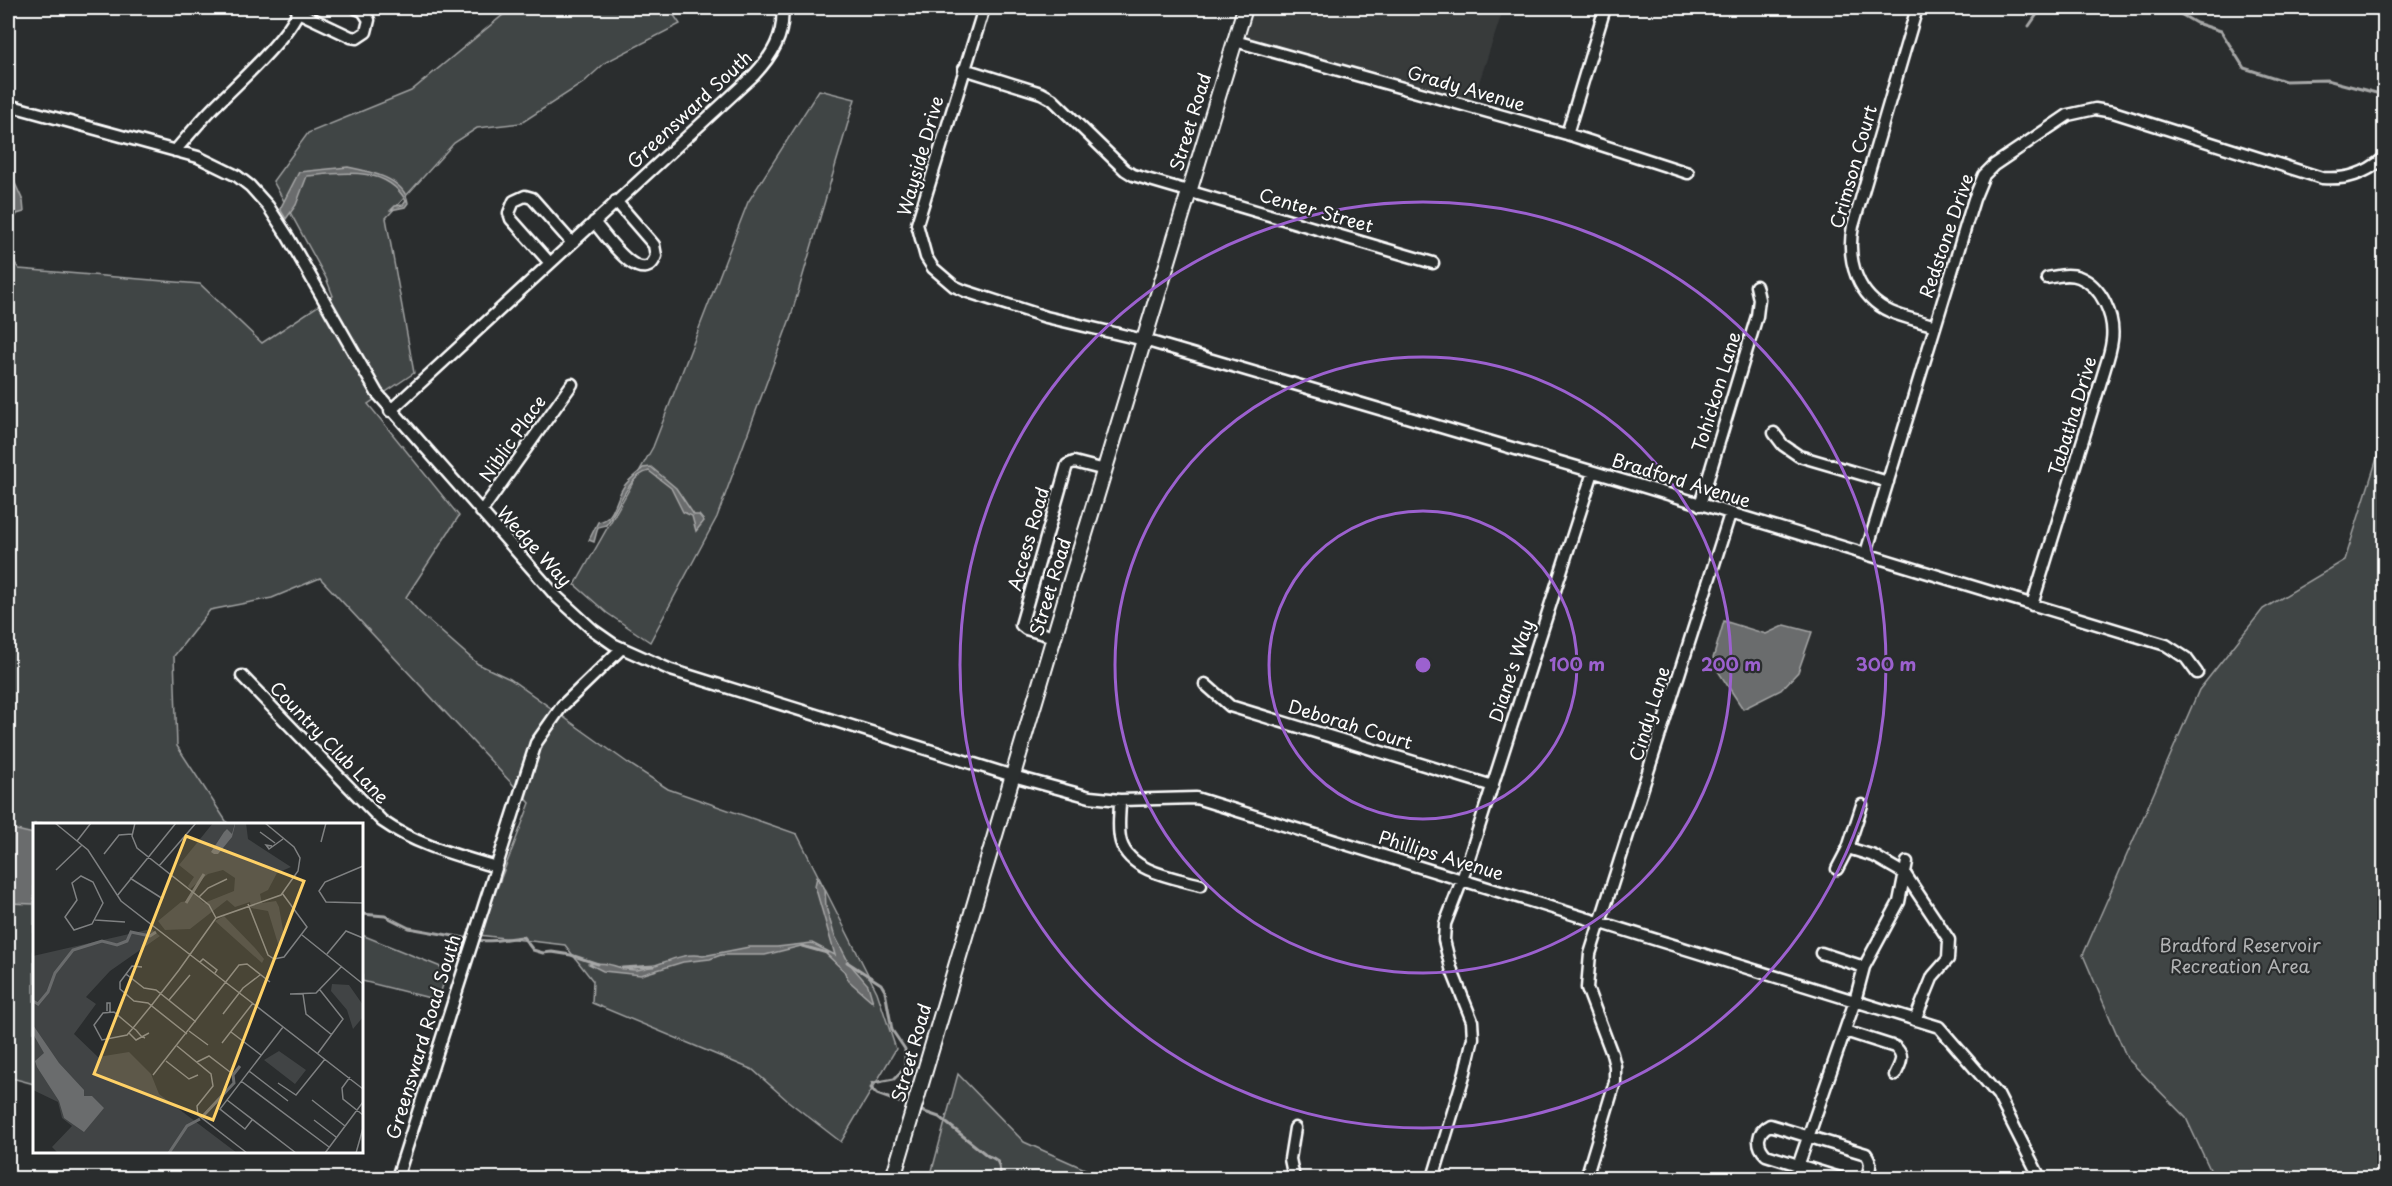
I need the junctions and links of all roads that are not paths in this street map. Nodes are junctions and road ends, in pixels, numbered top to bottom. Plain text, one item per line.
1 (356, 8) edge
2 (782, 8) edge
3 (984, 8) edge
4 (1245, 8) edge
5 (1605, 8) edge
6 (1917, 8) edge
7 (299, 10) edge
8 (1235, 41) junction
9 (964, 69) junction
10 (8, 105) edge
11 (1567, 134) junction
12 (175, 151) junction
13 (2385, 158) edge
14 (1688, 172) dead end
15 (1189, 191) junction
16 (616, 201) junction
17 (594, 222) junction
18 (572, 243) junction
19 (550, 263) junction
20 (1433, 263) dead end
21 (2047, 278) dead end
22 (1756, 286) dead end
23 (1935, 326) junction
24 (1144, 340) junction
25 (572, 384) dead end
26 (390, 411) junction
27 (1774, 433) dead end
28 (1105, 470) junction
29 (1593, 472) junction
30 (1888, 482) junction
31 (1700, 506) junction
32 (481, 513) junction
33 (1730, 514) junction
34 (1866, 553) junction
35 (2032, 605) junction
36 (1054, 637) junction
37 (622, 648) junction
38 (2197, 673) dead end
39 (242, 676) dead end
40 (1205, 684) dead end
41 (1013, 776) junction
42 (1493, 786) junction
43 (1120, 800) junction
44 (1862, 806) dead end
45 (1848, 848) junction
46 (1907, 862) dead end
47 (496, 867) junction
48 (1837, 869) dead end
49 (1905, 874) junction
50 (1462, 880) junction
51 (1201, 885) dead end
52 (1602, 923) junction
53 (1821, 953) dead end
54 (1864, 967) junction
55 (1855, 1001) junction
56 (1915, 1020) junction
57 (1845, 1031) junction
58 (1895, 1074) dead end
59 (1295, 1128) dead end
60 (1809, 1136) junction
61 (1799, 1165) junction
62 (397, 1179) edge
63 (893, 1179) edge
64 (1294, 1179) edge
65 (1432, 1179) edge
66 (1586, 1179) edge
67 (1794, 1179) edge
68 (1840, 1179) edge
69 (1865, 1179) edge
70 (2040, 1179) edge

1 - 7 street
2 - 16 street, Greensward South
3 - 9 street, Wayside Drive
4 - 8 main road, Street Road
5 - 11 street
6 - 23 street, Crimson Court
7 - 12 street
8 - 11 street, Grady Avenue
8 - 15 main road, Street Road
9 - 15 street, Center Street
9 - 24 street, Wayside Drive
10 - 12 street, Wedge Way
11 - 14 street, Grady Avenue
12 - 26 street, Wedge Way
13 - 23 street, Redstone Drive
15 - 20 street, Center Street
15 - 24 main road, Street Road
16 - 17 street, Greensward South
16 - 17 street
17 - 18 street
18 - 19 street
18 - 19 street
19 - 26 street
21 - 35 street, Tabatha Drive
22 - 31 street, Tohickon Lane
23 - 30 street, Redstone Drive
24 - 28 main road, Street Road
24 - 29 street, Bradford Avenue
25 - 32 street, Niblic Place
26 - 32 street, Wedge Way
27 - 30 street
28 - 36 main road, Street Road
28 - 36 street, Access Road
29 - 31 street, Bradford Avenue
29 - 42 street, Diane's Way
30 - 34 street, Redstone Drive
31 - 33 street, Bradford Avenue
32 - 37 street, Wedge Way
33 - 34 street, Bradford Avenue
33 - 52 street, Cindy Lane
34 - 35 street, Bradford Avenue
35 - 38 street, Bradford Avenue
36 - 41 main road, Street Road
37 - 41 street, Wedge Way
37 - 47 street, Greensward Road South
39 - 47 street, Country Club Lane
40 - 42 street, Deborah Court
41 - 43 street, Phillips Avenue
41 - 63 main road, Street Road
42 - 50 street, Diane's Way
43 - 50 street, Phillips Avenue
43 - 51 street
44 - 45 street
45 - 48 street
45 - 49 street
46 - 49 street
47 - 62 street, Greensward Road South
49 - 54 street
49 - 56 street
50 - 52 street, Phillips Avenue
50 - 65 street, Diane's Way
52 - 55 street, Phillips Avenue
52 - 66 street, Cindy Lane
53 - 54 street
54 - 55 street
55 - 56 street, Phillips Avenue
55 - 57 street
56 - 70 street, Phillips Avenue
57 - 58 street
57 - 60 street
59 - 64 street
60 - 61 street
60 - 61 street
60 - 69 street
61 - 67 street
61 - 68 street

